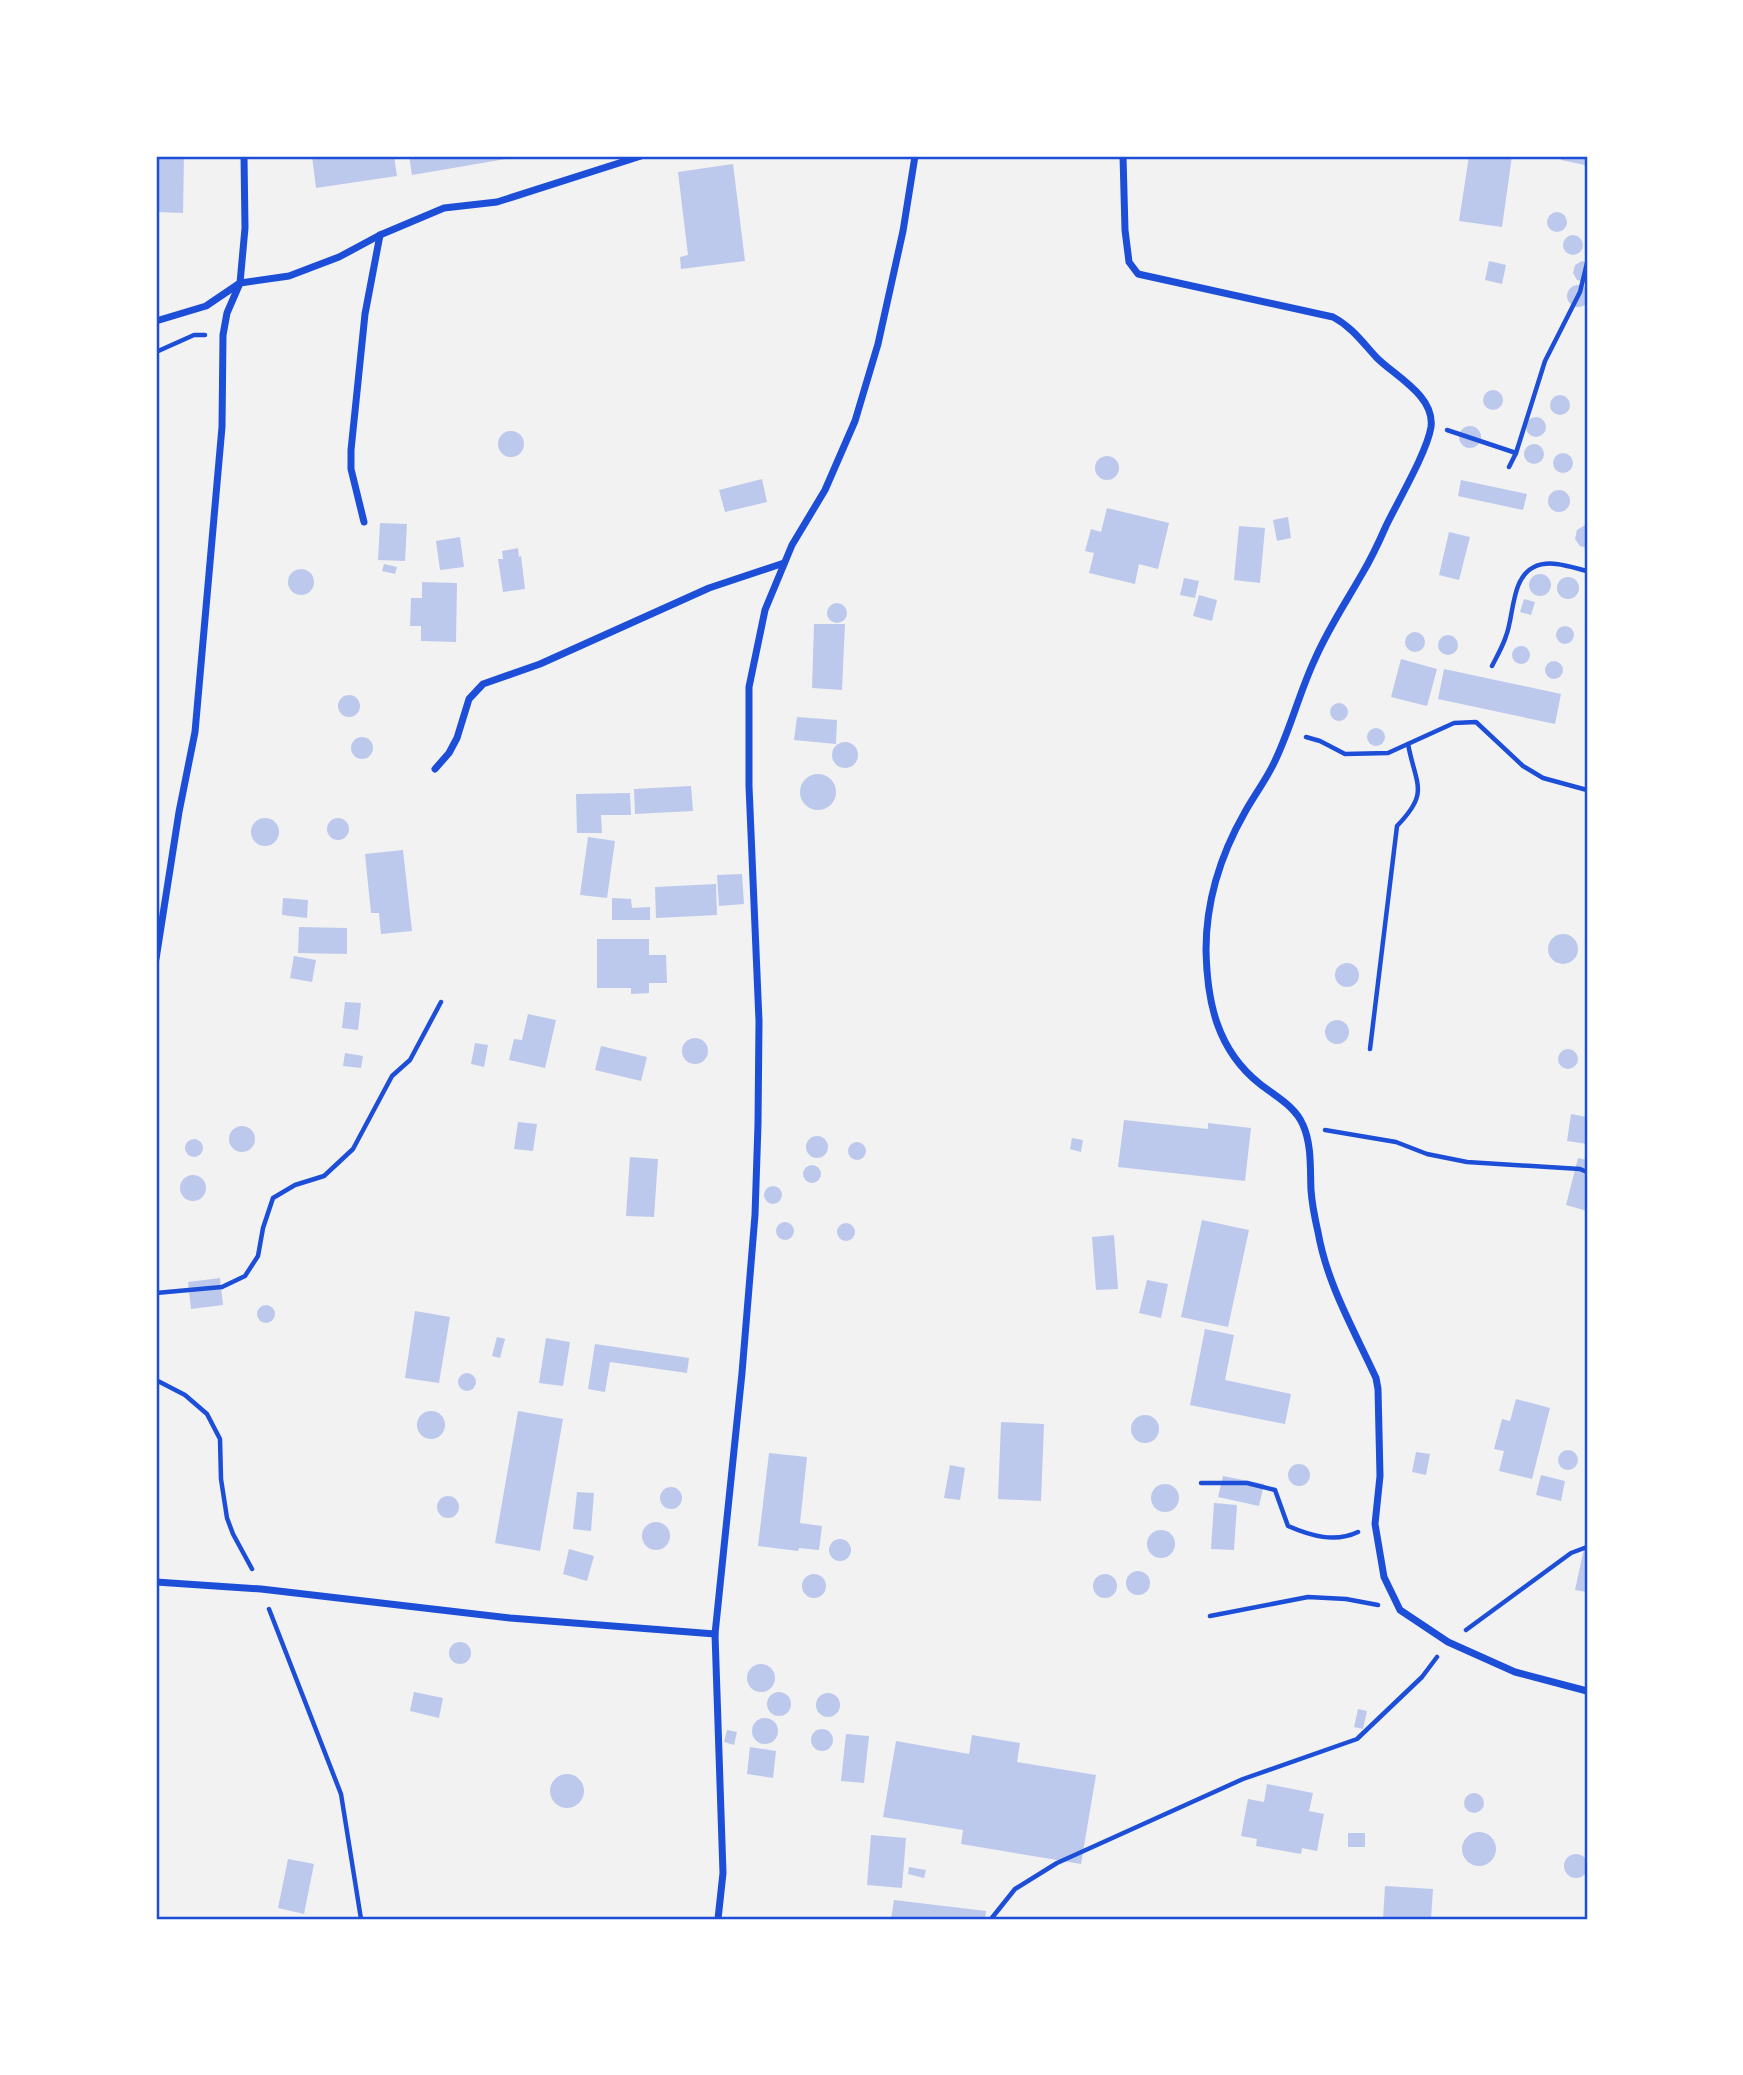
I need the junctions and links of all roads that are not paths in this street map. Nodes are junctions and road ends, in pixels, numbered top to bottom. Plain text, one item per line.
1 (244, 156) edge
2 (641, 156) edge
3 (915, 156) edge
4 (1123, 156) edge
5 (380, 235) junction
6 (240, 283) junction
7 (156, 321) edge
8 (364, 522) dead end
9 (784, 564) junction
10 (435, 769) dead end
11 (156, 959) edge
12 (156, 1582) edge
13 (715, 1634) junction
14 (1587, 1691) edge
15 (718, 1919) edge

1 - 6 street
2 - 5 street
3 - 9 street
4 - 14 street
5 - 6 street
5 - 8 street
6 - 7 street
6 - 11 street
9 - 10 street
9 - 13 street
12 - 13 street
13 - 15 street

